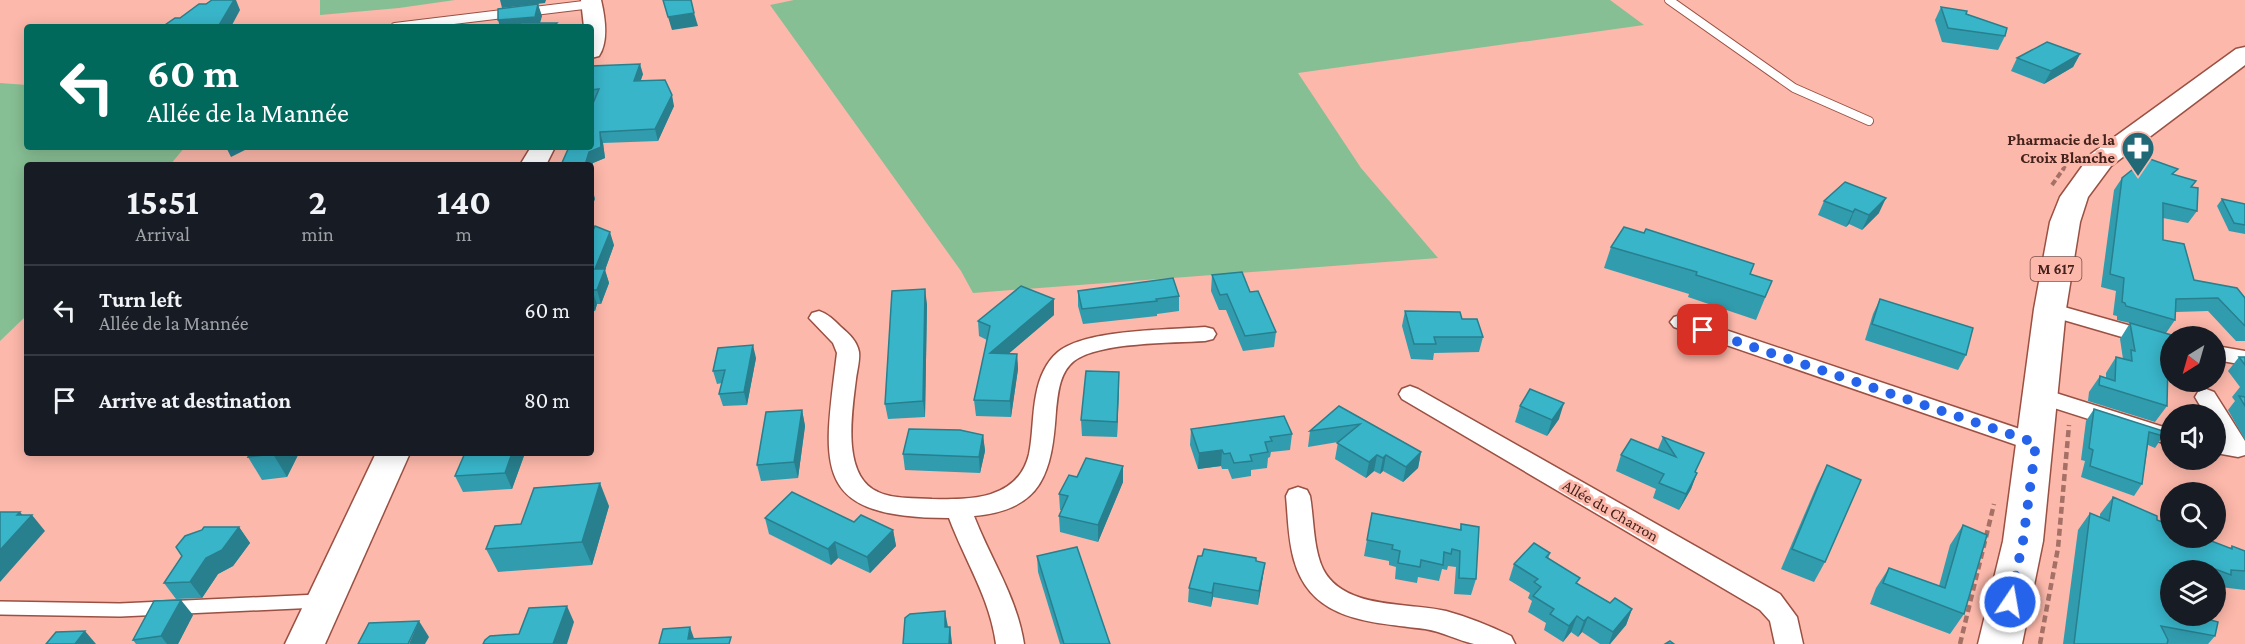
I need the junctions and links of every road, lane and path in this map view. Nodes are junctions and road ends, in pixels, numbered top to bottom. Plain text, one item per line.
1 (1669, 0) edge
2 (592, 2) edge
3 (419, 24) edge
4 (594, 28) edge
5 (2245, 54) edge
6 (1869, 121) dead end
7 (2050, 309) junction
8 (819, 318) dead end
9 (1681, 322) dead end
10 (1205, 334) dead end
11 (2160, 341) edge
12 (2226, 355) edge
13 (2245, 358) edge
14 (1410, 394) dead end
15 (2040, 396) junction
16 (2206, 397) dead end
17 (2210, 404) edge
18 (2071, 406) junction
19 (2226, 430) edge
20 (2160, 434) edge
21 (2036, 443) junction
22 (2226, 447) edge
23 (392, 456) edge
24 (1298, 496) dead end
25 (958, 508) junction
26 (325, 600) junction
27 (0, 608) edge
28 (305, 644) edge
29 (1010, 644) edge
30 (1501, 644) edge
31 (1789, 644) edge
32 (2000, 644) edge
33 (2040, 644) edge

1 - 6 lane
2 - 3 lane
2 - 4 main road
5 - 7 main road, M 617
7 - 11 street
7 - 15 main road, M 617
8 - 25 street
9 - 21 street
10 - 25 street
12 - 13 street
14 - 31 street, Allée du Charron
15 - 18 street
15 - 21 main road, M 617
16 - 17 street
18 - 20 street
18 - 33 path
19 - 22 street
21 - 32 main road, M 617
23 - 26 main road
24 - 30 street
25 - 29 street
26 - 27 lane
26 - 28 main road

